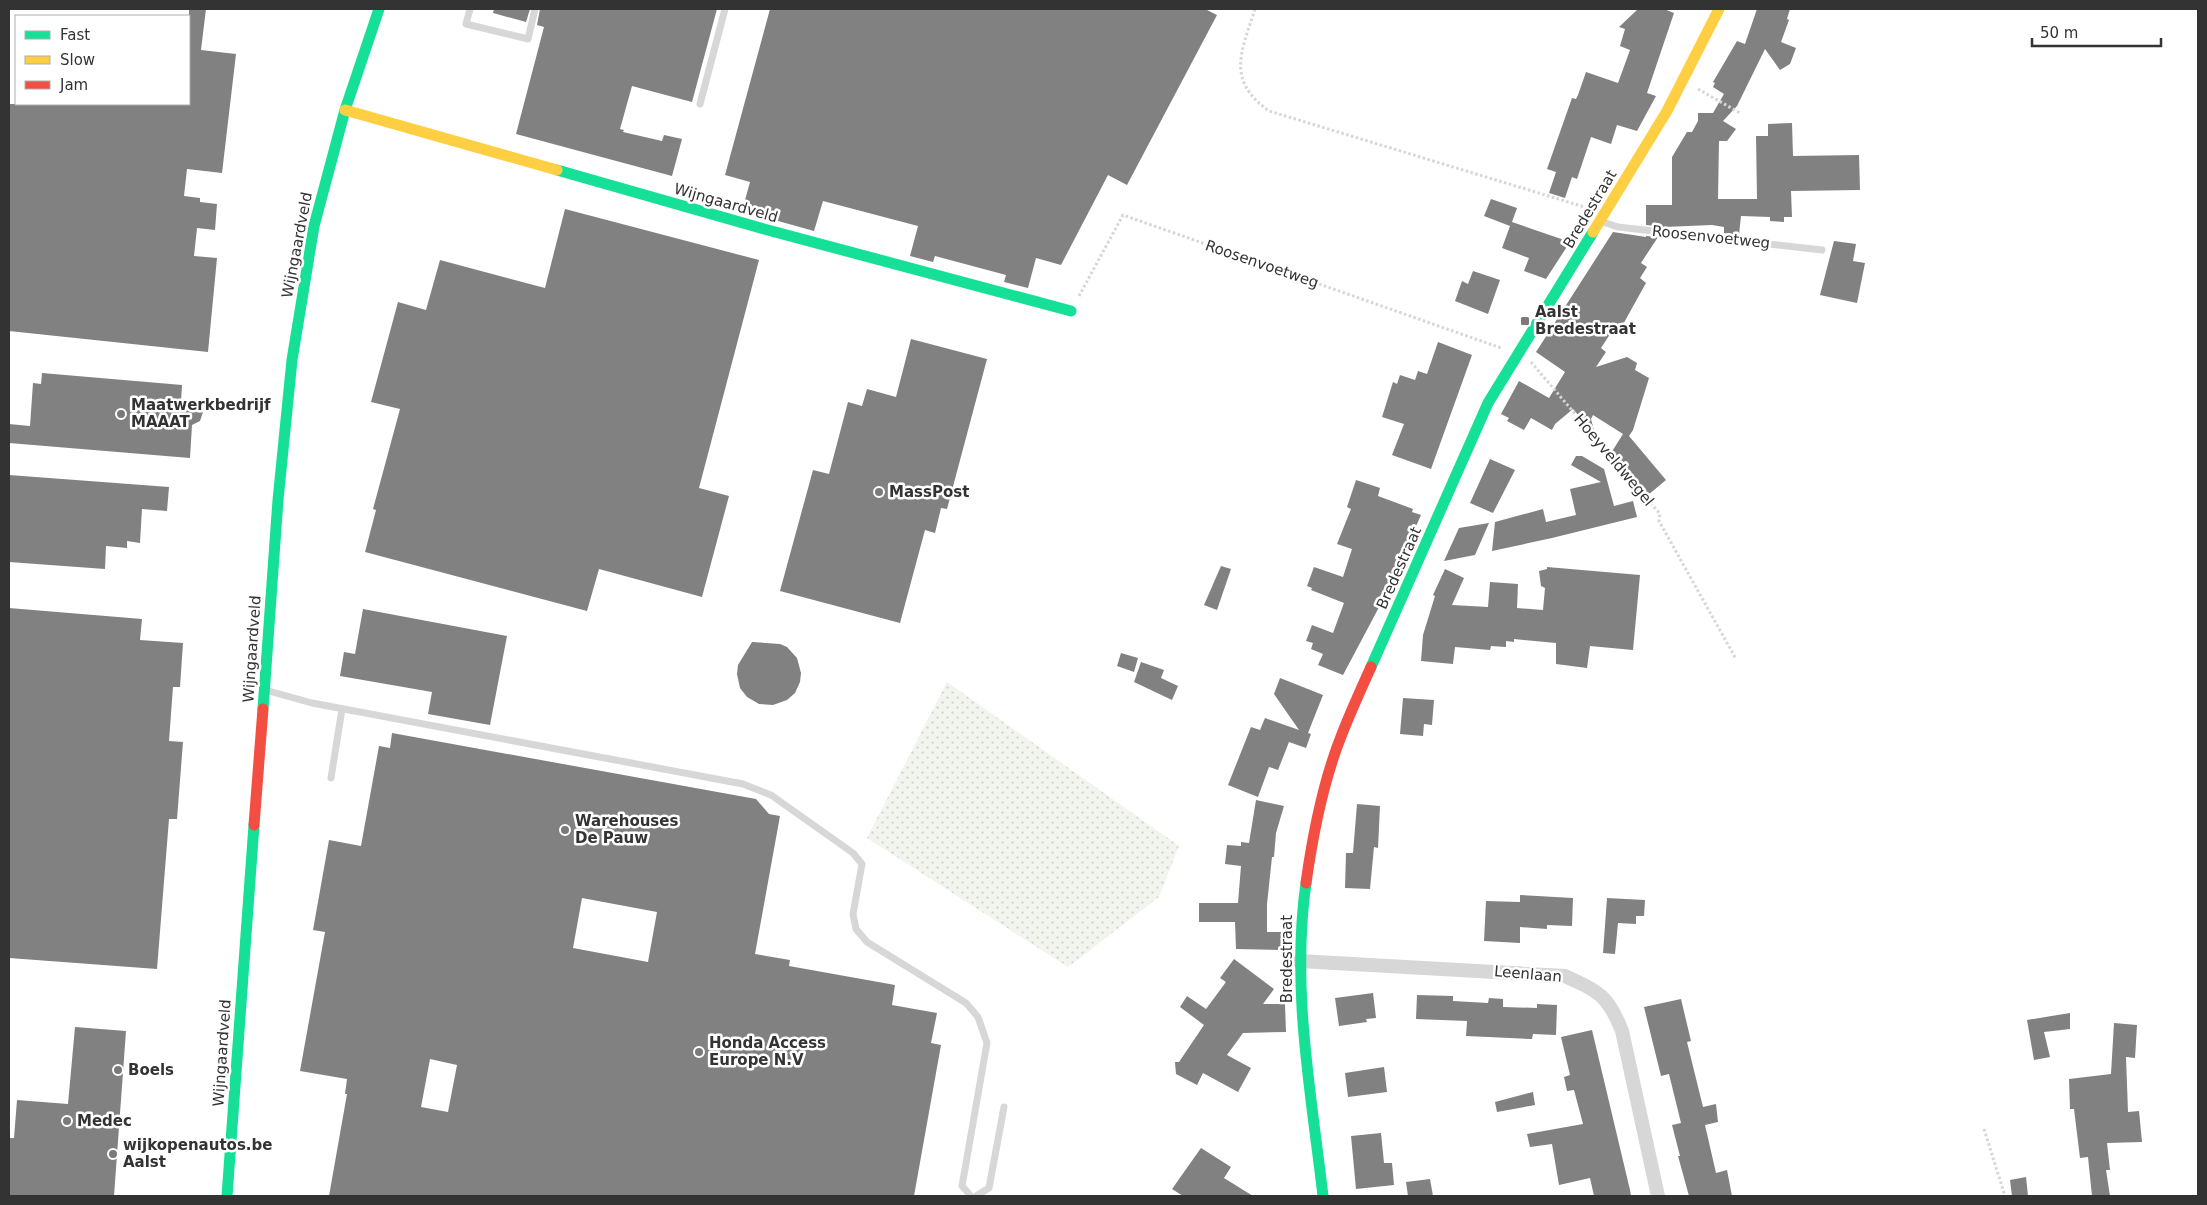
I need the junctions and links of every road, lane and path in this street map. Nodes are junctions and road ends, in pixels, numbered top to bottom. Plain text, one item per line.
1 (379, 9) edge
2 (470, 9) edge
3 (535, 9) edge
4 (725, 9) edge
5 (1255, 9) edge
6 (1719, 9) edge
7 (1684, 82) junction
8 (700, 104) dead end
9 (345, 110) junction
10 (1740, 113) dead end
11 (1602, 217) junction
12 (1822, 250) dead end
13 (1071, 311) joint
14 (1516, 354) junction
15 (1736, 659) dead end
16 (264, 690) junction
17 (342, 709) junction
18 (331, 778) dead end
19 (1299, 961) junction
20 (1004, 1107) dead end
21 (1984, 1129) dead end
22 (227, 1196) edge
23 (971, 1196) edge
24 (976, 1196) edge
25 (1323, 1196) edge
26 (1658, 1196) edge
27 (2005, 1196) edge

1 - 9 street, Wijngaardveld
2 - 3 lane
4 - 8 lane
5 - 11 path
6 - 7 street, Bredestraat
7 - 10 path
7 - 11 street, Bredestraat
9 - 13 street, Wijngaardveld
9 - 16 street, Wijngaardveld
11 - 12 lane, Roosenvoetweg
11 - 14 street, Bredestraat
13 - 14 path, Roosenvoetweg
14 - 15 path, Hoeyveldwegel
14 - 19 street, Bredestraat
16 - 17 lane
16 - 22 street, Wijngaardveld
17 - 18 lane
17 - 23 lane
19 - 25 street, Bredestraat
19 - 26 street, Leenlaan
20 - 24 lane
21 - 27 path

